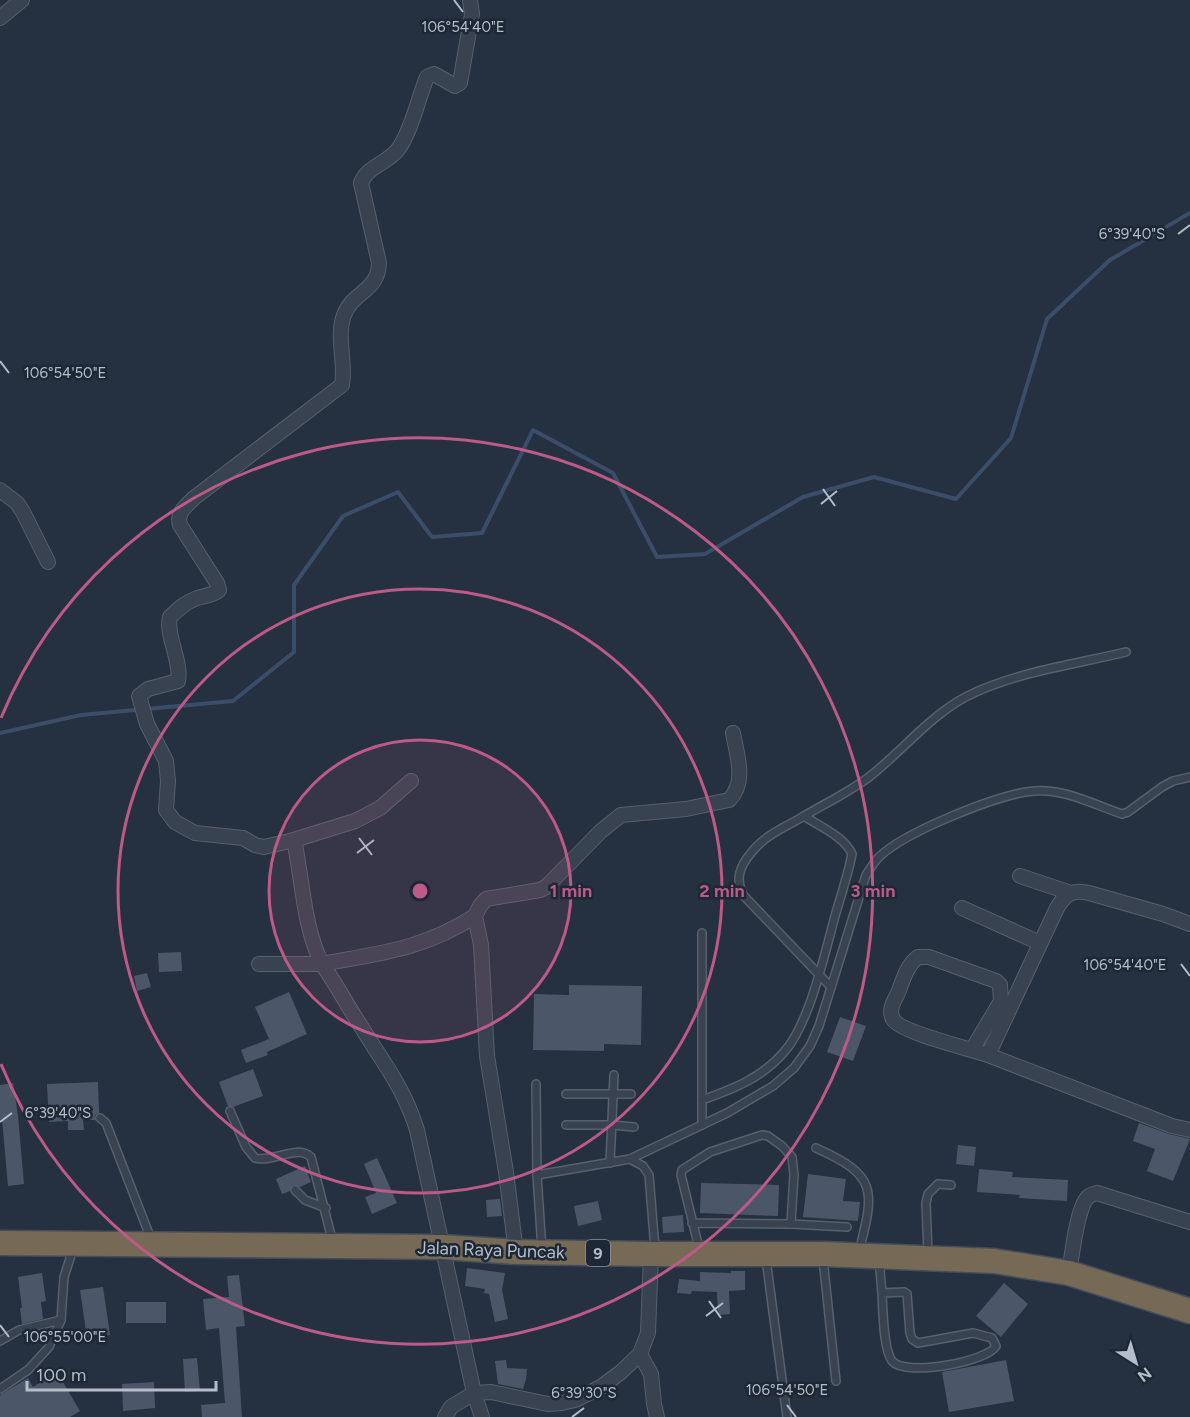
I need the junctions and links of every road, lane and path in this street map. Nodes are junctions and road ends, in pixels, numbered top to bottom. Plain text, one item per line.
1 (22, 0) edge
2 (470, 0) edge
3 (0, 18) edge
4 (0, 490) edge
5 (48, 562) dead end
6 (1126, 652) dead end
7 (734, 733) dead end
8 (1190, 777) edge
9 (411, 782) dead end
10 (804, 816) junction
11 (294, 840) junction
12 (1020, 876) dead end
13 (1071, 892) junction
14 (962, 908) dead end
15 (475, 916) junction
16 (1190, 924) edge
17 (702, 933) dead end
18 (1041, 943) junction
19 (259, 963) dead end
20 (322, 964) junction
21 (819, 974) junction
22 (831, 987) junction
23 (972, 1050) junction
24 (988, 1055) junction
25 (614, 1075) dead end
26 (536, 1084) dead end
27 (566, 1094) dead end
28 (613, 1094) junction
29 (631, 1094) dead end
30 (702, 1100) junction
31 (230, 1111) dead end
32 (100, 1118) dead end
33 (566, 1125) dead end
34 (612, 1125) junction
35 (702, 1125) junction
36 (634, 1127) dead end
37 (1190, 1130) edge
38 (816, 1148) dead end
39 (630, 1159) junction
40 (610, 1163) junction
41 (537, 1175) junction
42 (951, 1185) dead end
43 (295, 1190) dead end
44 (326, 1208) junction
45 (1190, 1222) edge
46 (692, 1223) junction
47 (790, 1224) junction
48 (847, 1227) dead end
49 (0, 1243) edge
50 (75, 1244) junction
51 (154, 1245) junction
52 (334, 1247) junction
53 (442, 1247) junction
54 (542, 1251) junction
55 (516, 1252) junction
56 (765, 1253) junction
57 (653, 1254) junction
58 (700, 1254) junction
59 (823, 1254) junction
60 (869, 1255) junction
61 (928, 1257) junction
62 (1069, 1273) junction
63 (882, 1293) junction
64 (1190, 1311) edge
65 (61, 1320) junction
66 (0, 1341) edge
67 (640, 1354) junction
68 (836, 1381) dead end
69 (0, 1389) edge
70 (474, 1393) junction
71 (446, 1417) edge
72 (482, 1417) edge
73 (657, 1417) edge
74 (787, 1417) edge

1 - 3 street
2 - 11 street
4 - 5 street
6 - 10 lane
7 - 15 street
8 - 22 lane
9 - 11 street
10 - 21 lane
10 - 21 lane
11 - 20 street
12 - 13 street
13 - 16 street
13 - 18 street
14 - 18 street
15 - 20 street
15 - 55 street
17 - 30 lane
18 - 24 street
19 - 20 street
20 - 53 street
21 - 22 lane
21 - 30 lane
22 - 35 lane
23 - 23 street
23 - 24 street
24 - 37 street
25 - 28 lane
26 - 41 lane
27 - 28 lane
28 - 29 lane
28 - 34 lane
30 - 35 lane
31 - 44 lane
32 - 51 lane
33 - 34 lane
34 - 36 lane
34 - 40 lane
35 - 39 lane
38 - 60 lane
39 - 40 lane
39 - 57 lane
40 - 41 lane
41 - 54 lane
42 - 61 lane
43 - 44 lane
44 - 52 lane
45 - 62 street
46 - 47 lane
46 - 47 lane
46 - 58 lane
47 - 48 lane
49 - 50 highway, Jalan Raya Puncak / 9
50 - 51 highway, Jalan Raya Puncak / 9
50 - 65 lane
51 - 52 highway, Jalan Raya Puncak / 9
52 - 53 highway, Jalan Raya Puncak / 9
53 - 55 highway, Jalan Raya Puncak / 9
53 - 70 street
54 - 55 highway, Jalan Raya Puncak / 9
54 - 57 highway, Jalan Raya Puncak / 9
56 - 58 highway, Jalan Raya Puncak / 9
56 - 59 highway, Jalan Raya Puncak / 9
56 - 74 lane
57 - 58 highway, Jalan Raya Puncak / 9
57 - 67 street
59 - 60 highway, Jalan Raya Puncak / 9
59 - 68 lane
60 - 61 highway, Jalan Raya Puncak / 9
60 - 63 lane
61 - 62 highway, Jalan Raya Puncak / 9
62 - 64 highway, Jalan Raya Puncak / 9
63 - 63 lane
65 - 66 lane
65 - 69 lane
67 - 70 street
67 - 73 street
70 - 71 street
70 - 72 street

